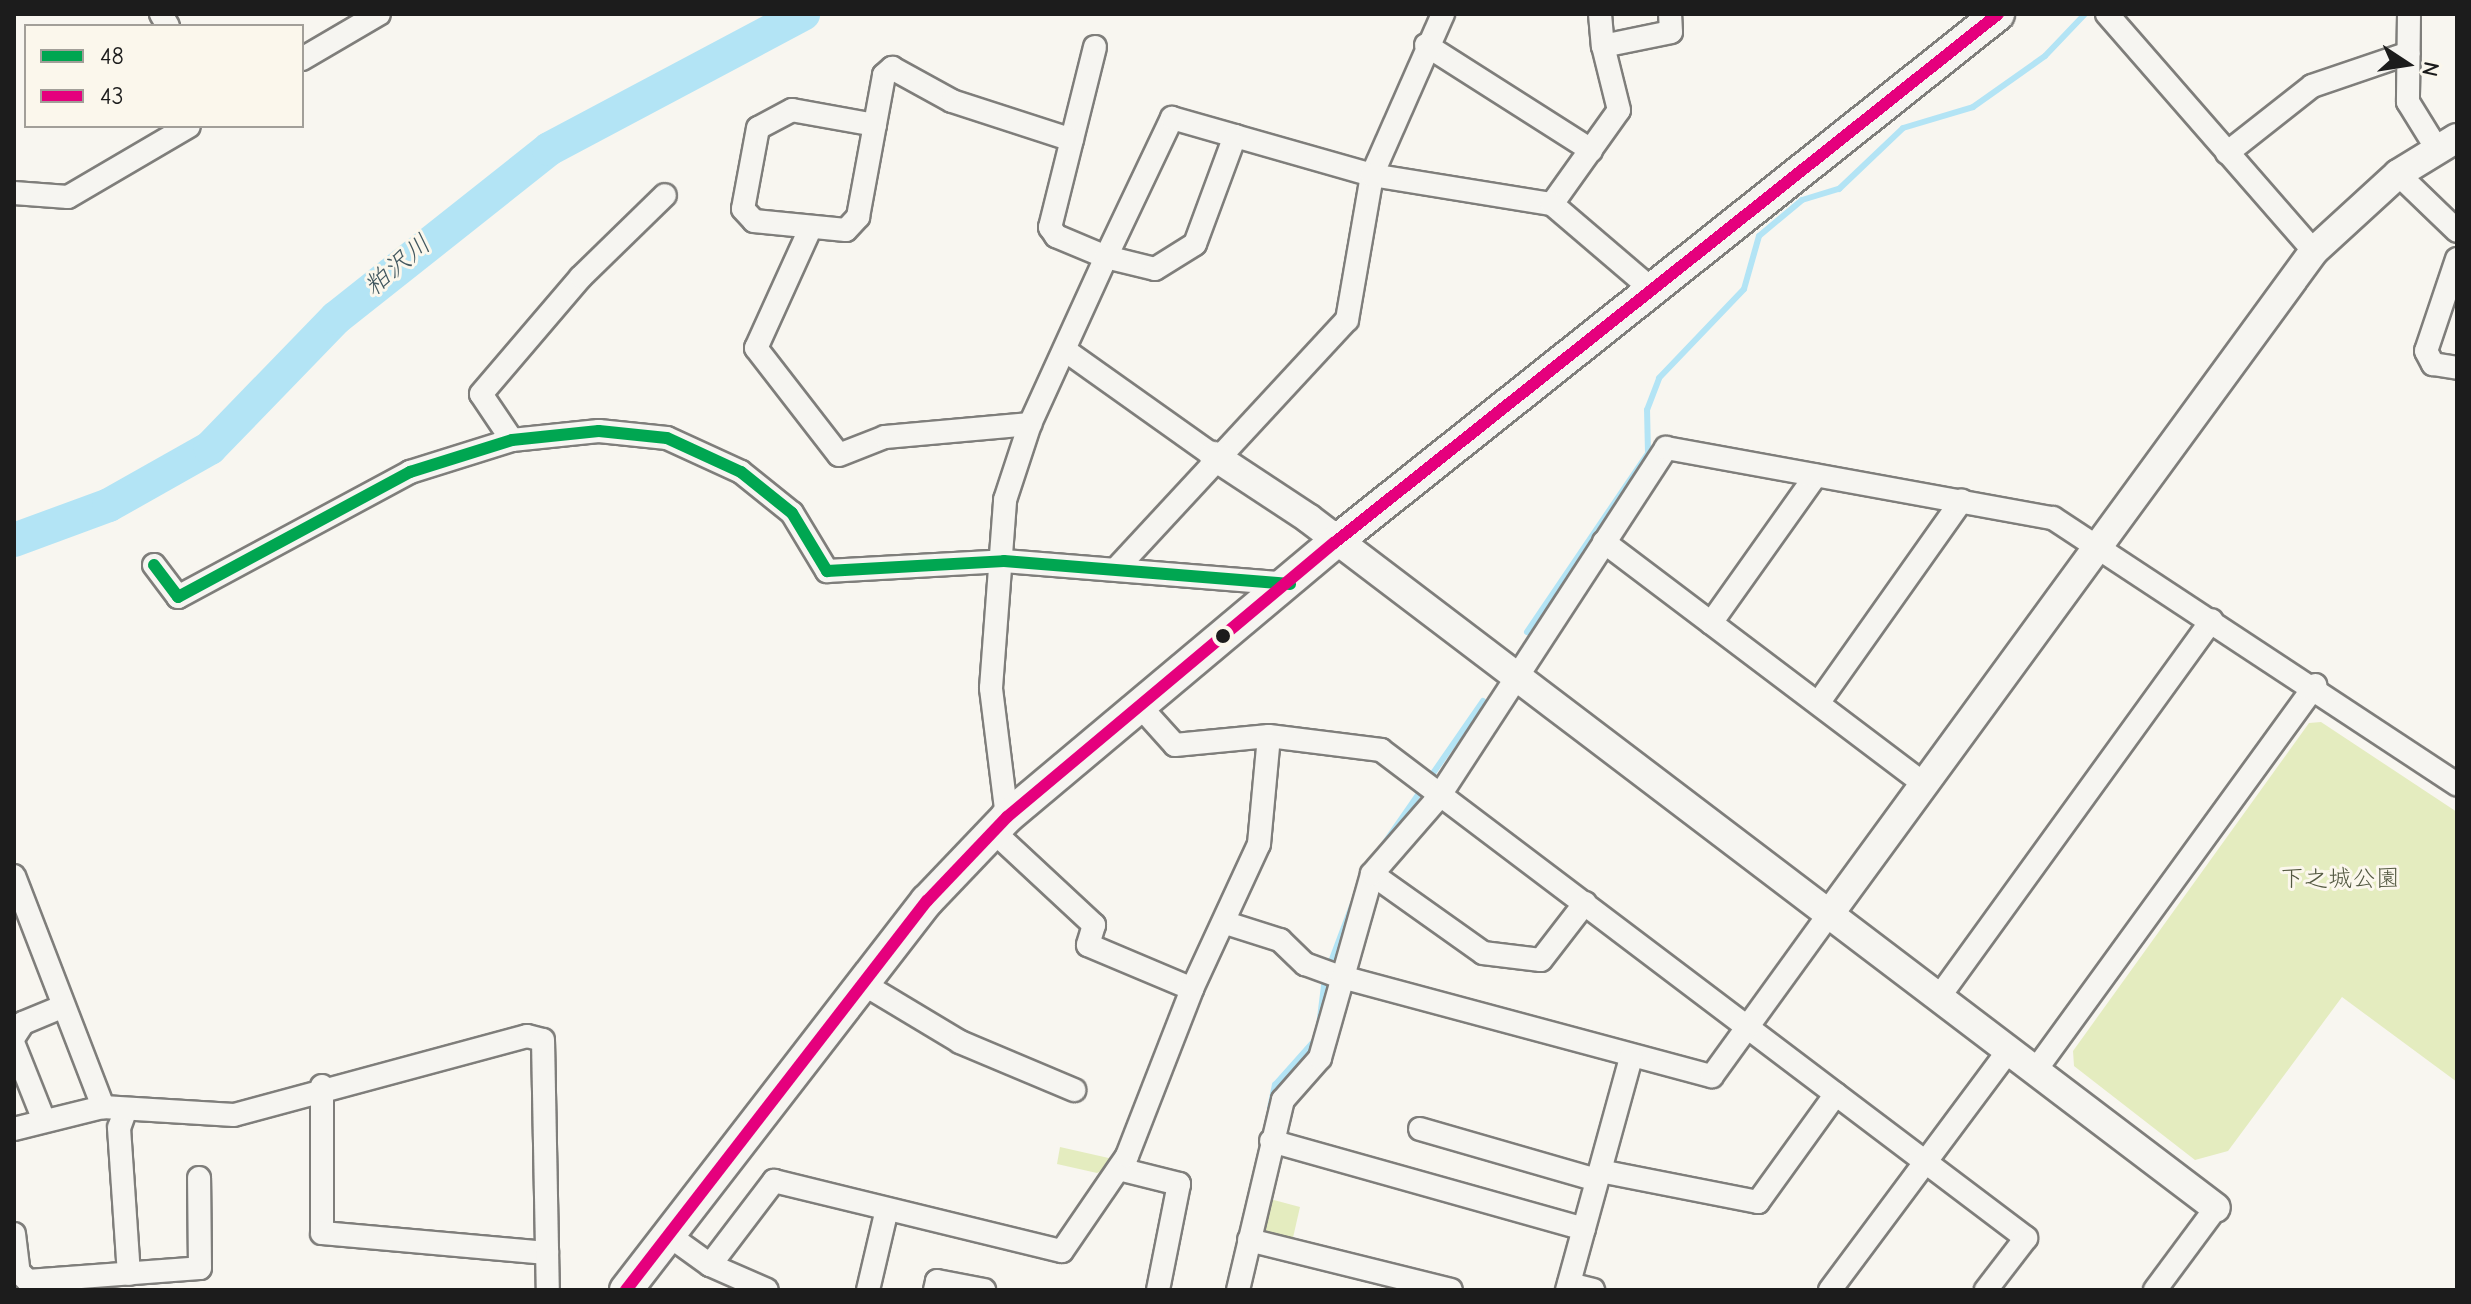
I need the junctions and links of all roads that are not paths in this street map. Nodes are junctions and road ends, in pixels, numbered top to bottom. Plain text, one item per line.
1 (379, 14) edge
2 (1443, 14) edge
3 (1600, 14) edge
4 (1670, 14) edge
5 (2107, 14) edge
6 (2409, 14) edge
7 (1992, 16) edge
8 (1426, 45) junction
9 (1603, 46) junction
10 (1095, 47) dead end
11 (2409, 53) junction
12 (304, 58) edge
13 (875, 125) junction
14 (186, 128) edge
15 (1235, 136) junction
16 (1072, 140) junction
17 (2447, 144) edge
18 (1591, 150) junction
19 (2227, 153) junction
20 (2398, 174) junction
21 (1372, 175) junction
22 (14, 193) edge
23 (665, 195) dead end
24 (1552, 204) junction
25 (811, 227) junction
26 (2457, 231) edge
27 (2314, 251) junction
28 (1106, 257) junction
29 (2457, 259) edge
30 (1655, 292) junction
31 (1069, 353) junction
32 (2457, 368) edge
33 (1030, 424) junction
34 (512, 440) junction
35 (1214, 456) junction
36 (1816, 475) junction
37 (1962, 500) junction
38 (1604, 542) junction
39 (1334, 543) junction
40 (2097, 544) junction
41 (1004, 561) junction
42 (154, 565) dead end
43 (1117, 568) junction
44 (1290, 584) junction
45 (2212, 620) junction
46 (1711, 623) junction
47 (1512, 674) junction
48 (2315, 685) junction
49 (1819, 702) junction
50 (1138, 704) junction
51 (1269, 736) junction
52 (2457, 784) edge
53 (1925, 785) junction
54 (1438, 798) junction
55 (1000, 824) junction
56 (1372, 874) junction
57 (14, 876) edge
58 (1585, 903) junction
59 (1830, 913) junction
60 (1226, 923) junction
61 (1338, 976) junction
62 (862, 983) junction
63 (1192, 989) junction
64 (1939, 997) junction
65 (64, 1006) junction
66 (1748, 1028) junction
67 (14, 1037) edge
68 (14, 1045) edge
69 (2008, 1051) junction
70 (1631, 1058) junction
71 (2035, 1071) junction
72 (322, 1086) junction
73 (1074, 1090) dead end
74 (1836, 1094) junction
75 (114, 1108) junction
76 (43, 1118) junction
77 (14, 1129) edge
78 (1420, 1129) dead end
79 (1271, 1141) junction
80 (1928, 1162) junction
81 (1119, 1169) junction
82 (1598, 1176) junction
83 (199, 1178) dead end
84 (2216, 1208) joint
85 (887, 1209) junction
86 (1584, 1229) junction
87 (14, 1234) edge
88 (667, 1234) junction
89 (1249, 1240) junction
90 (547, 1253) junction
91 (710, 1265) junction
92 (129, 1274) junction
93 (1568, 1287) edge
94 (548, 1290) edge
95 (626, 1290) edge
96 (767, 1290) edge
97 (868, 1290) edge
98 (935, 1290) edge
99 (984, 1290) edge
100 (1158, 1290) edge
101 (1238, 1290) edge
102 (1451, 1290) edge
103 (1593, 1290) edge
104 (1830, 1290) edge
105 (1986, 1290) edge
106 (2155, 1290) edge

1 - 12 street
2 - 8 street
3 - 9 street
4 - 9 street
5 - 19 street
6 - 11 street
7 - 30 main road
8 - 18 street
8 - 21 street
9 - 18 street
10 - 16 street
11 - 17 street
11 - 19 street
13 - 16 street
13 - 25 street
13 - 25 street
14 - 22 street
15 - 21 street
15 - 28 street
15 - 28 street
16 - 28 street
17 - 20 street
18 - 24 street
19 - 27 street
20 - 26 street
20 - 27 street
21 - 24 street
21 - 35 street
23 - 34 street
24 - 30 street
25 - 33 street
27 - 40 street
28 - 31 street
29 - 32 street
30 - 39 main road
31 - 33 street
31 - 35 street
33 - 41 street
34 - 41 street
34 - 42 street
35 - 39 street
35 - 43 street
36 - 37 street
36 - 38 street
36 - 46 street
37 - 40 street
37 - 49 street
38 - 46 street
38 - 47 street
39 - 44 main road
39 - 47 street
40 - 45 street
40 - 53 street
41 - 43 street
41 - 55 street
43 - 44 street
44 - 50 main road
45 - 48 street
45 - 64 street
46 - 49 street
47 - 54 street
47 - 59 street
48 - 52 street
48 - 71 street
49 - 53 street
50 - 51 street
50 - 55 main road
51 - 54 street
51 - 60 street
53 - 59 street
54 - 56 street
54 - 58 street
55 - 62 main road
55 - 63 street
56 - 58 street
56 - 61 street
57 - 65 street
58 - 66 street
59 - 64 street
59 - 66 street
60 - 61 street
60 - 63 street
61 - 70 street
61 - 79 street
62 - 73 street
62 - 88 main road
63 - 81 street
64 - 69 street
65 - 67 street
65 - 75 street
66 - 70 street
66 - 74 street
68 - 76 street
69 - 71 street
69 - 80 street
70 - 82 street
71 - 84 street
72 - 75 street
72 - 90 street
72 - 90 street
74 - 80 street
74 - 82 street
75 - 76 street
75 - 92 street
76 - 77 street
78 - 82 street
79 - 86 street
79 - 89 street
80 - 104 street
80 - 105 street
81 - 85 street
81 - 100 street
82 - 86 street
83 - 92 street
84 - 106 street
85 - 91 street
85 - 97 street
86 - 93 street
87 - 92 street
88 - 91 street
88 - 95 main road
89 - 101 street
89 - 102 street
90 - 94 street
91 - 96 street
93 - 103 street
98 - 99 street

